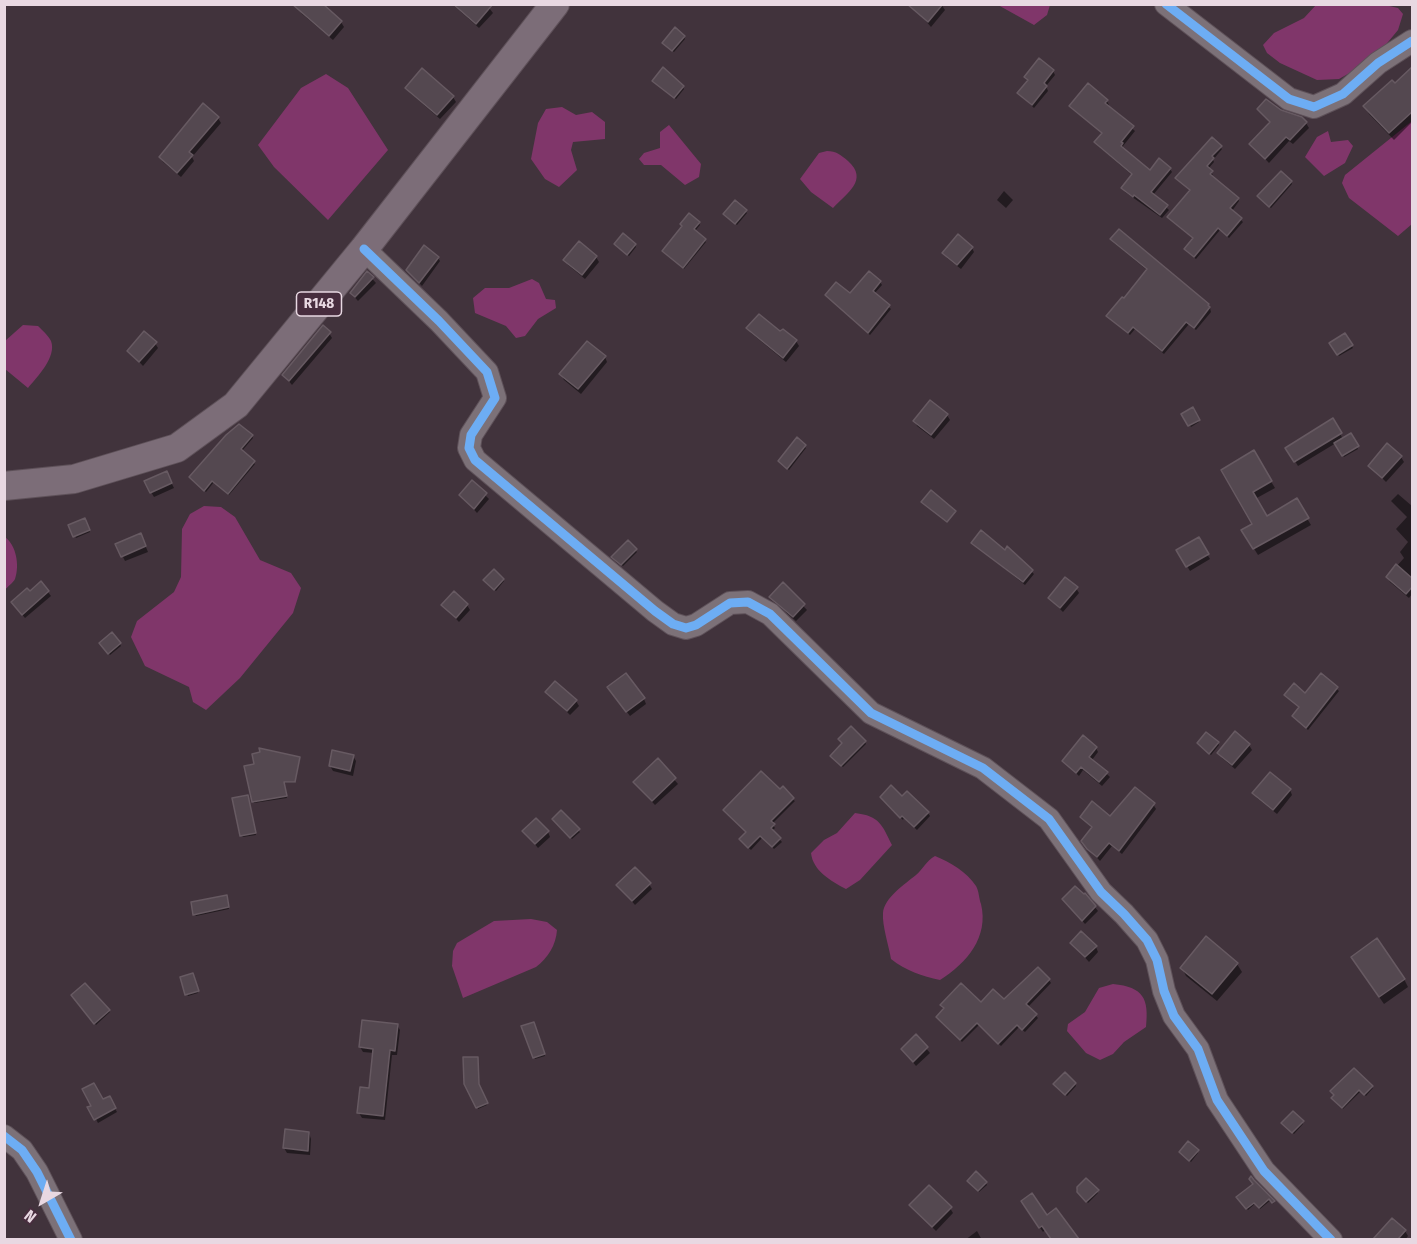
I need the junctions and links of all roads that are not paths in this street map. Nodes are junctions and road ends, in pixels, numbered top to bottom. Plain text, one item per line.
1 (555, 4) edge
2 (1166, 4) edge
3 (1413, 41) edge
4 (364, 249) junction
5 (4, 486) edge
6 (13, 1143) edge
7 (70, 1239) edge
8 (1331, 1239) edge

1 - 4 main road, R148
2 - 3 street
4 - 5 main road, R148
4 - 8 street
6 - 7 street

